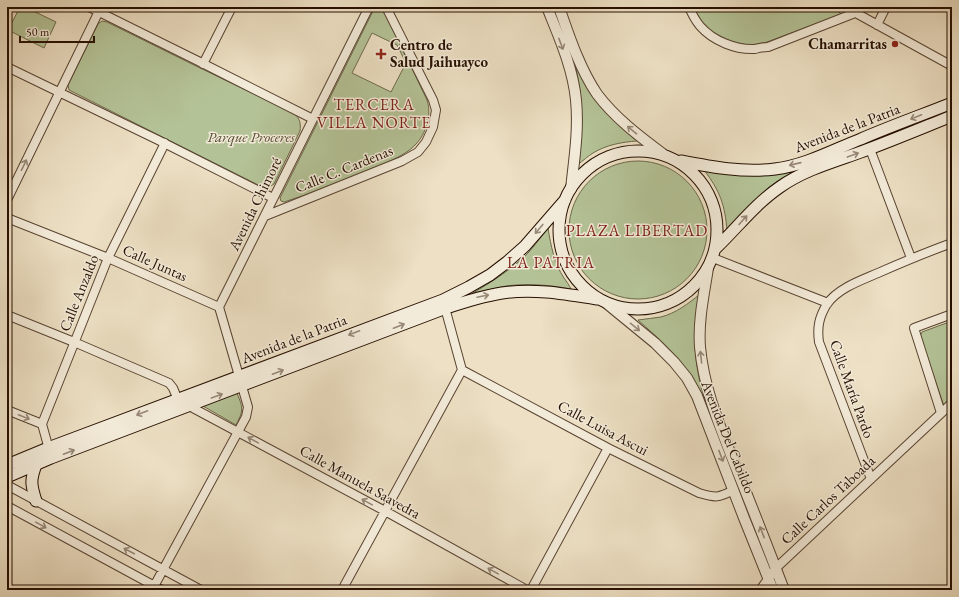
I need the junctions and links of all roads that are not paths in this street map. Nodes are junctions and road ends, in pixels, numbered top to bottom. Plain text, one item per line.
1 (89, 7) edge
2 (232, 7) edge
3 (369, 7) edge
4 (386, 7) edge
5 (547, 7) edge
6 (559, 7) edge
7 (689, 7) edge
8 (845, 7) edge
9 (886, 7) edge
10 (100, 9) edge
11 (855, 13) junction
12 (877, 25) junction
13 (203, 64) junction
14 (952, 66) edge
15 (7, 67) edge
16 (60, 92) junction
17 (952, 103) edge
18 (952, 116) edge
19 (313, 119) junction
20 (164, 143) junction
21 (870, 148) junction
22 (663, 154) junction
23 (678, 161) junction
24 (571, 189) junction
25 (273, 198) junction
26 (7, 200) edge
27 (565, 200) junction
28 (264, 216) junction
29 (7, 218) edge
30 (952, 243) edge
31 (108, 258) junction
32 (712, 258) junction
33 (910, 258) junction
34 (601, 300) junction
35 (828, 303) junction
36 (444, 304) junction
37 (219, 307) junction
38 (952, 314) edge
39 (7, 315) edge
40 (74, 342) junction
41 (462, 370) junction
42 (240, 382) junction
43 (178, 400) junction
44 (189, 406) junction
45 (948, 409) edge
46 (7, 410) edge
47 (42, 424) junction
48 (239, 432) junction
49 (608, 448) junction
50 (50, 453) junction
51 (7, 465) edge
52 (36, 465) junction
53 (7, 477) edge
54 (871, 479) junction
55 (7, 485) edge
56 (734, 490) junction
57 (36, 501) junction
58 (7, 506) edge
59 (384, 511) junction
60 (776, 568) junction
61 (164, 570) junction
62 (769, 578) junction
63 (156, 589) edge
64 (200, 590) edge
65 (342, 590) edge
66 (527, 590) edge
67 (531, 590) edge
68 (760, 590) edge
69 (773, 590) edge
70 (784, 590) edge

1 - 10 street
2 - 13 street
3 - 19 street, Avenida Chimoré
4 - 28 street, Calle C. Cardenas
5 -> 24 street
22 -> 6 street
7 - 11 street
8 - 11 street
9 - 12 street
10 - 13 street
10 - 16 street
11 - 12 street
12 - 14 street
13 - 19 street
15 - 16 street
16 - 20 street
26 -> 16 street
17 -> 23 main road, Avenida de la Patria
18 - 21 main road, Avenida de la Patria
19 - 25 street, Avenida Chimoré
20 - 25 street
20 - 31 street, Calle Anzaldo
32 -> 21 main road, Avenida de la Patria
21 - 33 street
22 - 23 main road
22 - 24 main road
23 - 32 main road
24 - 27 main road
25 - 28 street, Avenida Chimoré
27 - 34 main road
27 -> 36 main road, Avenida de la Patria
28 - 37 street, Avenida Chimoré
29 - 31 street, Calle Juntas
30 - 33 street, Calle María Pardo
31 - 37 street, Calle Juntas
31 - 40 street, Calle Anzaldo
32 - 34 main road, Avenida de la Patria
32 - 35 street
60 -> 32 street, Avenida Del Cabildo
33 - 35 street, Calle María Pardo
36 -> 34 main road, Avenida de la Patria
34 -> 56 street, Avenida Del Cabildo
35 - 54 street, Calle María Pardo
36 - 41 street
36 - 42 main road, Avenida de la Patria
37 - 42 street
38 - 45 street
39 - 40 street
40 - 43 street
40 - 47 street, Calle Anzaldo
41 - 49 street, Calle Luisa Ascui
41 - 59 street
42 - 43 main road, Avenida de la Patria
44 -> 42 main road, Avenida de la Patria
42 - 48 street
43 - 44 street, Calle Manuela Saavedra
43 -> 50 main road, Avenida de la Patria
44 - 48 street, Calle Manuela Saavedra
50 -> 44 main road, Avenida de la Patria
45 - 54 street, Calle Carlos Taboada
46 -> 47 street
47 - 50 street
59 -> 48 street, Calle Manuela Saavedra
48 - 61 street
49 - 56 street, Calle Luisa Ascui
49 - 67 street
50 - 51 main road, Avenida de la Patria
50 - 52 main road, Avenida de la Patria
52 - 53 main road, Avenida de la Patria
52 - 57 main road
54 - 60 street, Calle Carlos Taboada
55 - 57 street
56 - 62 street, Avenida Del Cabildo
61 -> 57 street
58 -> 63 street
59 - 65 street
66 -> 59 street, Calle Manuela Saavedra
60 - 62 street, Calle Carlos Taboada
60 - 70 street, Avenida Del Cabildo
61 - 63 street
61 - 64 street
62 - 68 street, Calle Carlos Taboada
62 - 69 street, Avenida Del Cabildo

